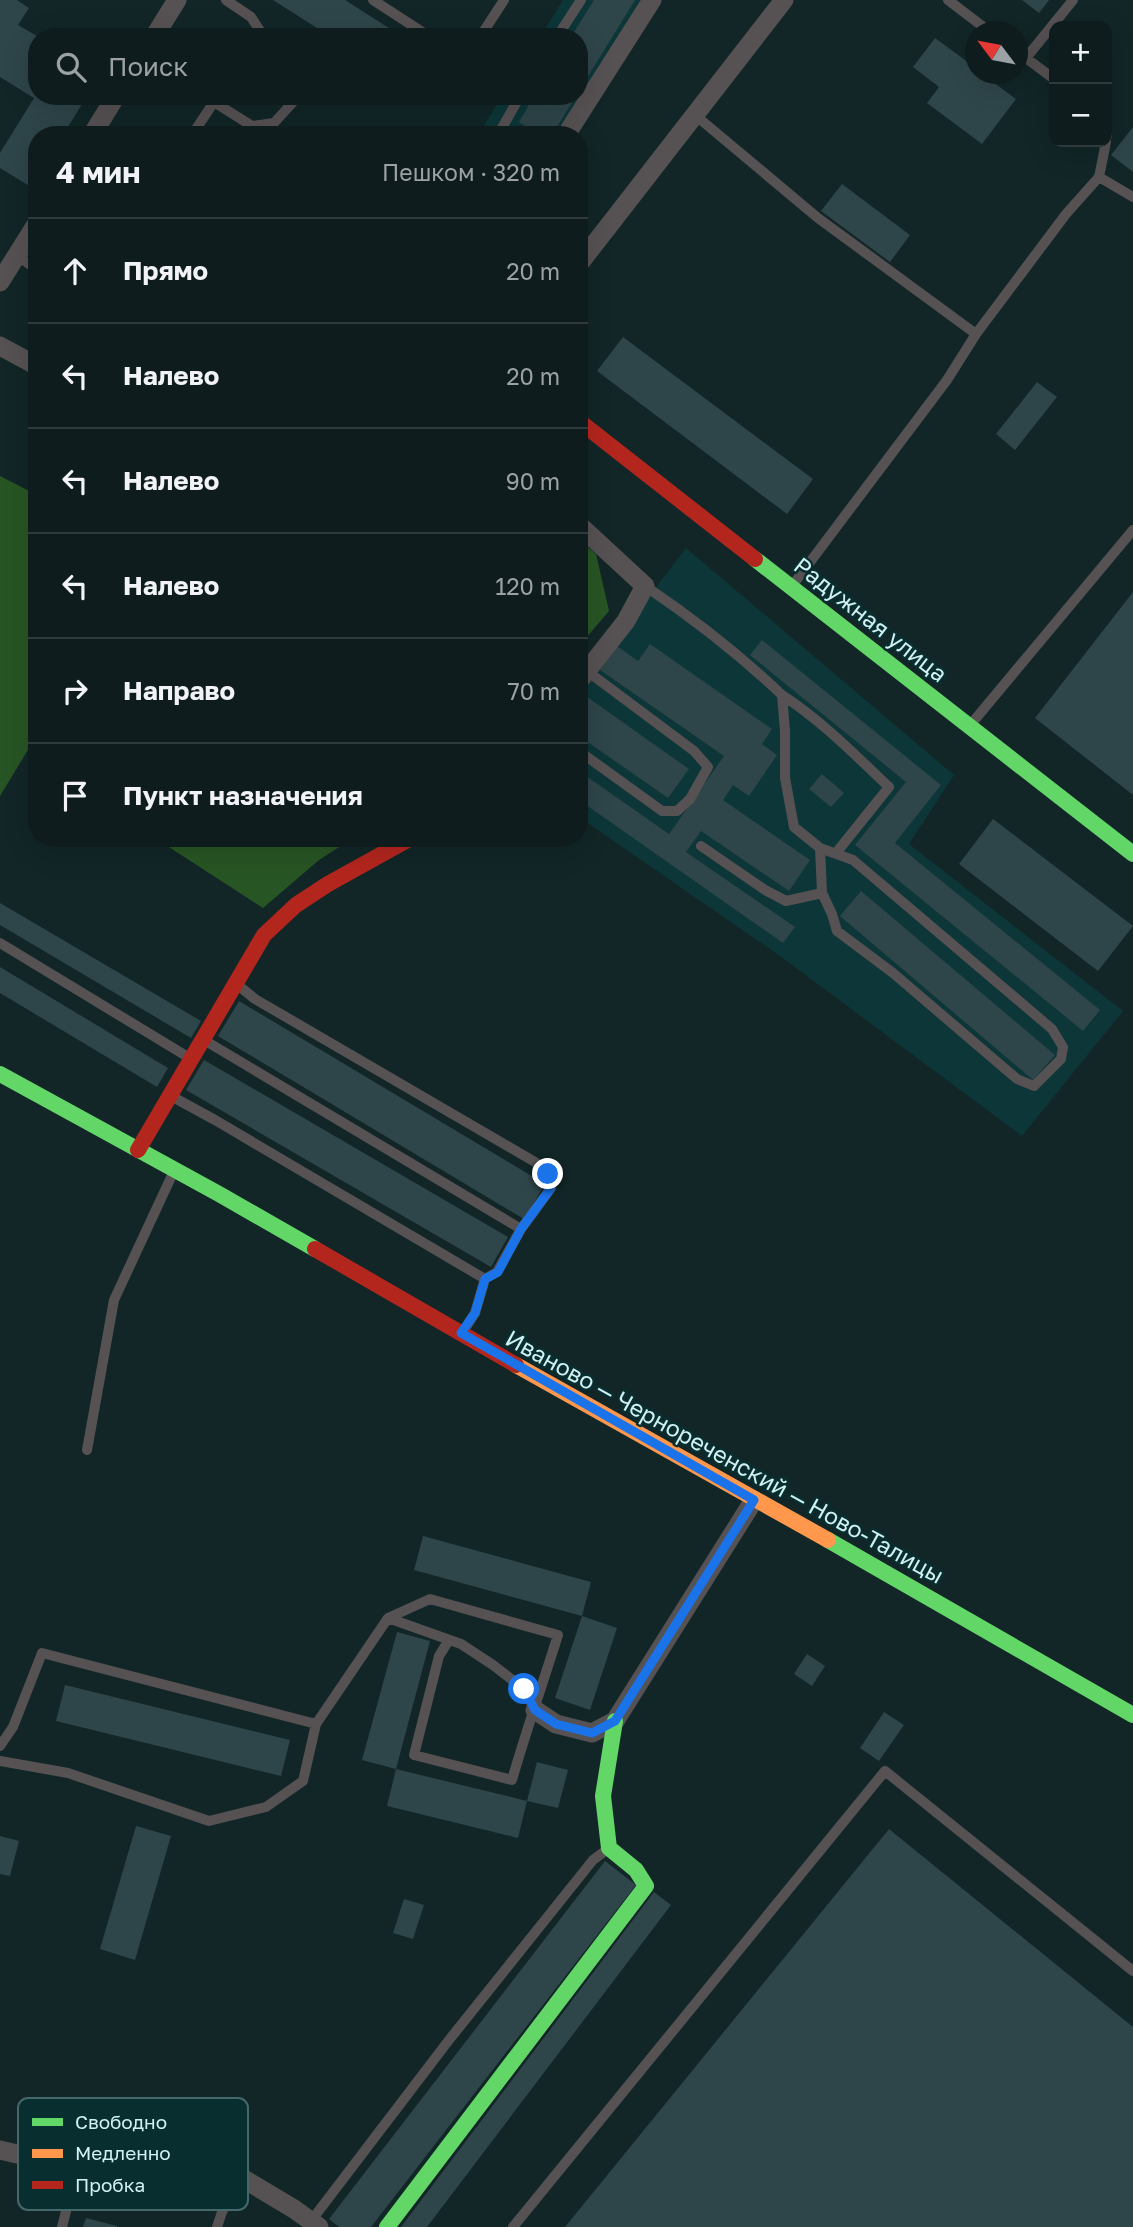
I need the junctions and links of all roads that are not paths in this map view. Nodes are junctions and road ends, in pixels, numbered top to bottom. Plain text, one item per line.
1 (177, 0) edge
2 (226, 0) edge
3 (373, 0) edge
4 (504, 0) edge
5 (581, 0) edge
6 (652, 0) edge
7 (784, 0) edge
8 (948, 0) edge
9 (1073, 0) edge
10 (976, 21) edge
11 (160, 28) edge
12 (258, 28) edge
13 (416, 28) edge
14 (486, 28) edge
15 (563, 28) edge
16 (1028, 49) edge
17 (1028, 60) edge
18 (1049, 75) edge
19 (588, 100) edge
20 (110, 105) edge
21 (212, 105) edge
22 (219, 105) edge
23 (291, 105) edge
24 (515, 105) edge
25 (585, 105) edge
26 (695, 116) junction
27 (98, 126) edge
28 (197, 126) edge
29 (252, 126) edge
30 (252, 126) edge
31 (503, 126) edge
32 (572, 126) edge
33 (1105, 147) edge
34 (1099, 177) junction
35 (1133, 197) edge
36 (28, 237) edge
37 (588, 253) edge
38 (17, 255) junction
39 (28, 263) edge
40 (0, 282) edge
41 (976, 334) junction
42 (0, 346) edge
43 (28, 361) edge
44 (588, 428) edge
45 (1133, 530) edge
46 (588, 533) edge
47 (645, 586) junction
48 (791, 587) junction
49 (588, 670) edge
50 (588, 679) edge
51 (782, 695) junction
52 (969, 726) junction
53 (588, 758) edge
54 (702, 846) dead end
55 (395, 847) edge
56 (820, 848) junction
57 (836, 853) junction
58 (1133, 854) edge
59 (822, 893) junction
60 (0, 943) edge
61 (235, 984) junction
62 (203, 1039) junction
63 (192, 1060) junction
64 (0, 1074) edge
65 (170, 1096) junction
66 (138, 1150) junction
67 (175, 1170) junction
68 (521, 1229) junction
69 (485, 1279) junction
70 (461, 1333) junction
71 (87, 1450) dead end
72 (754, 1500) junction
73 (387, 1618) junction
74 (449, 1640) junction
75 (535, 1710) junction
76 (1133, 1715) edge
77 (615, 1721) junction
78 (316, 1724) junction
79 (0, 1746) edge
80 (0, 1761) edge
81 (609, 1848) junction
82 (1133, 1970) edge
83 (0, 2150) edge
84 (18, 2154) edge
85 (248, 2182) edge
86 (66, 2210) edge
87 (223, 2210) edge
88 (315, 2224) edge
89 (62, 2227) edge
90 (217, 2227) edge
91 (387, 2227) edge
92 (513, 2227) edge

1 - 11 street
2 - 12 lane
3 - 13 lane
4 - 14 lane
5 - 15 lane
6 - 19 street
7 - 26 street
8 - 10 lane
9 - 16 lane
17 - 18 lane
20 - 27 street
21 - 28 lane
22 - 30 lane
23 - 29 lane
24 - 31 lane
25 - 32 street
26 - 37 street
26 - 41 lane
33 - 34 lane
34 - 35 lane
34 - 41 lane
36 - 38 street
38 - 39 lane
38 - 40 street
41 - 48 lane
42 - 43 street
44 - 48 street, Радужная улица
45 - 52 lane
46 - 47 street
47 - 49 street
47 - 51 lane
48 - 52 street, Радужная улица
50 - 53 lane
51 - 56 lane
51 - 57 lane
52 - 58 street, Радужная улица
54 - 59 lane
55 - 61 street
56 - 57 lane
56 - 59 lane
57 - 59 lane
60 - 63 lane
61 - 62 street
61 - 68 lane
62 - 63 street
62 - 68 lane
63 - 65 street
64 - 66 street, Иваново — Чернореченский — Ново-Талицы
65 - 66 street
65 - 69 lane
66 - 67 street, Иваново — Чернореченский — Ново-Талицы
67 - 70 street, Иваново — Чернореченский — Ново-Талицы
67 - 71 lane
68 - 69 lane
69 - 70 lane
70 - 72 street, Иваново — Чернореченский — Ново-Талицы
72 - 76 street, Иваново — Чернореченский — Ново-Талицы
72 - 77 street
73 - 74 lane
73 - 75 lane
73 - 78 lane
74 - 75 lane
74 - 75 lane
75 - 77 street
77 - 81 street
78 - 79 lane
78 - 80 lane
81 - 88 lane
81 - 91 street
82 - 92 lane
83 - 84 street
85 - 88 street
86 - 89 lane
87 - 90 lane

